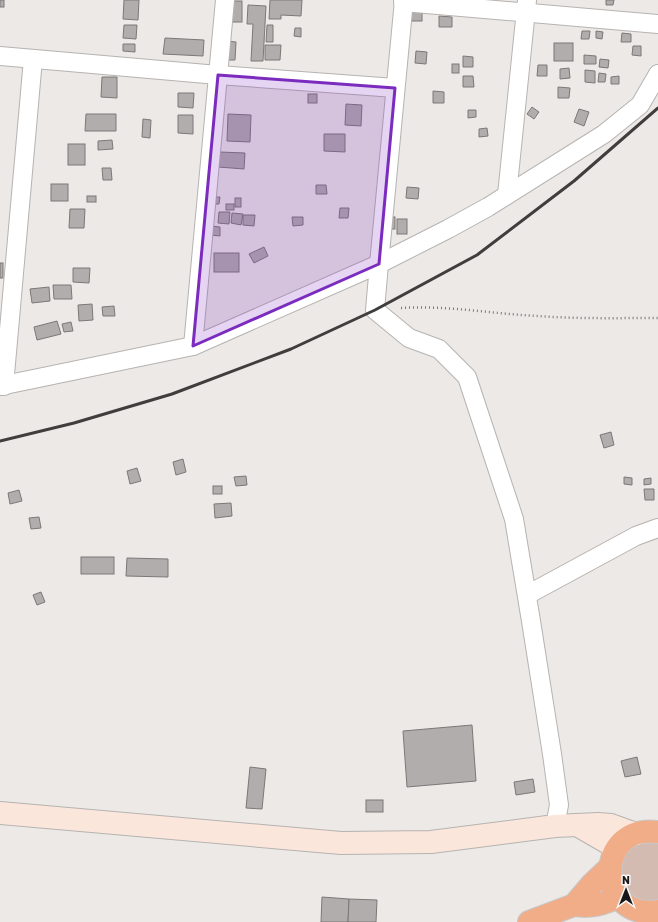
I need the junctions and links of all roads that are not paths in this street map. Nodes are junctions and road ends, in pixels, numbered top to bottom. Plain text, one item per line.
1 (225, 0) edge
2 (404, 1) edge
3 (526, 6) edge
4 (658, 24) edge
5 (0, 56) edge
6 (33, 59) junction
7 (658, 74) edge
8 (218, 75) junction
9 (395, 88) junction
10 (507, 195) junction
11 (379, 264) junction
12 (193, 346) junction
13 (2, 386) edge
14 (658, 528) edge
15 (527, 596) junction
16 (0, 813) edge
17 (555, 826) junction
18 (577, 826) junction
19 (658, 832) edge
20 (636, 834) junction
21 (613, 858) junction
22 (574, 904) junction
23 (637, 910) edge
24 (528, 922) edge

1 - 8 street
2 - 3 street
2 - 9 street
3 - 4 street
3 - 10 street
5 - 6 street
6 - 8 street
6 - 13 street
7 - 10 street
8 - 9 street
8 - 12 street
9 - 11 street
10 - 11 street
11 - 12 street
11 - 15 street
12 - 13 street
14 - 15 street
15 - 17 street
16 - 17 main road
17 - 18 main road
18 - 20 main road
18 - 21 main road
19 - 20 highway
20 - 21 highway
21 - 22 highway
21 - 23 highway
22 - 23 highway
22 - 24 highway

